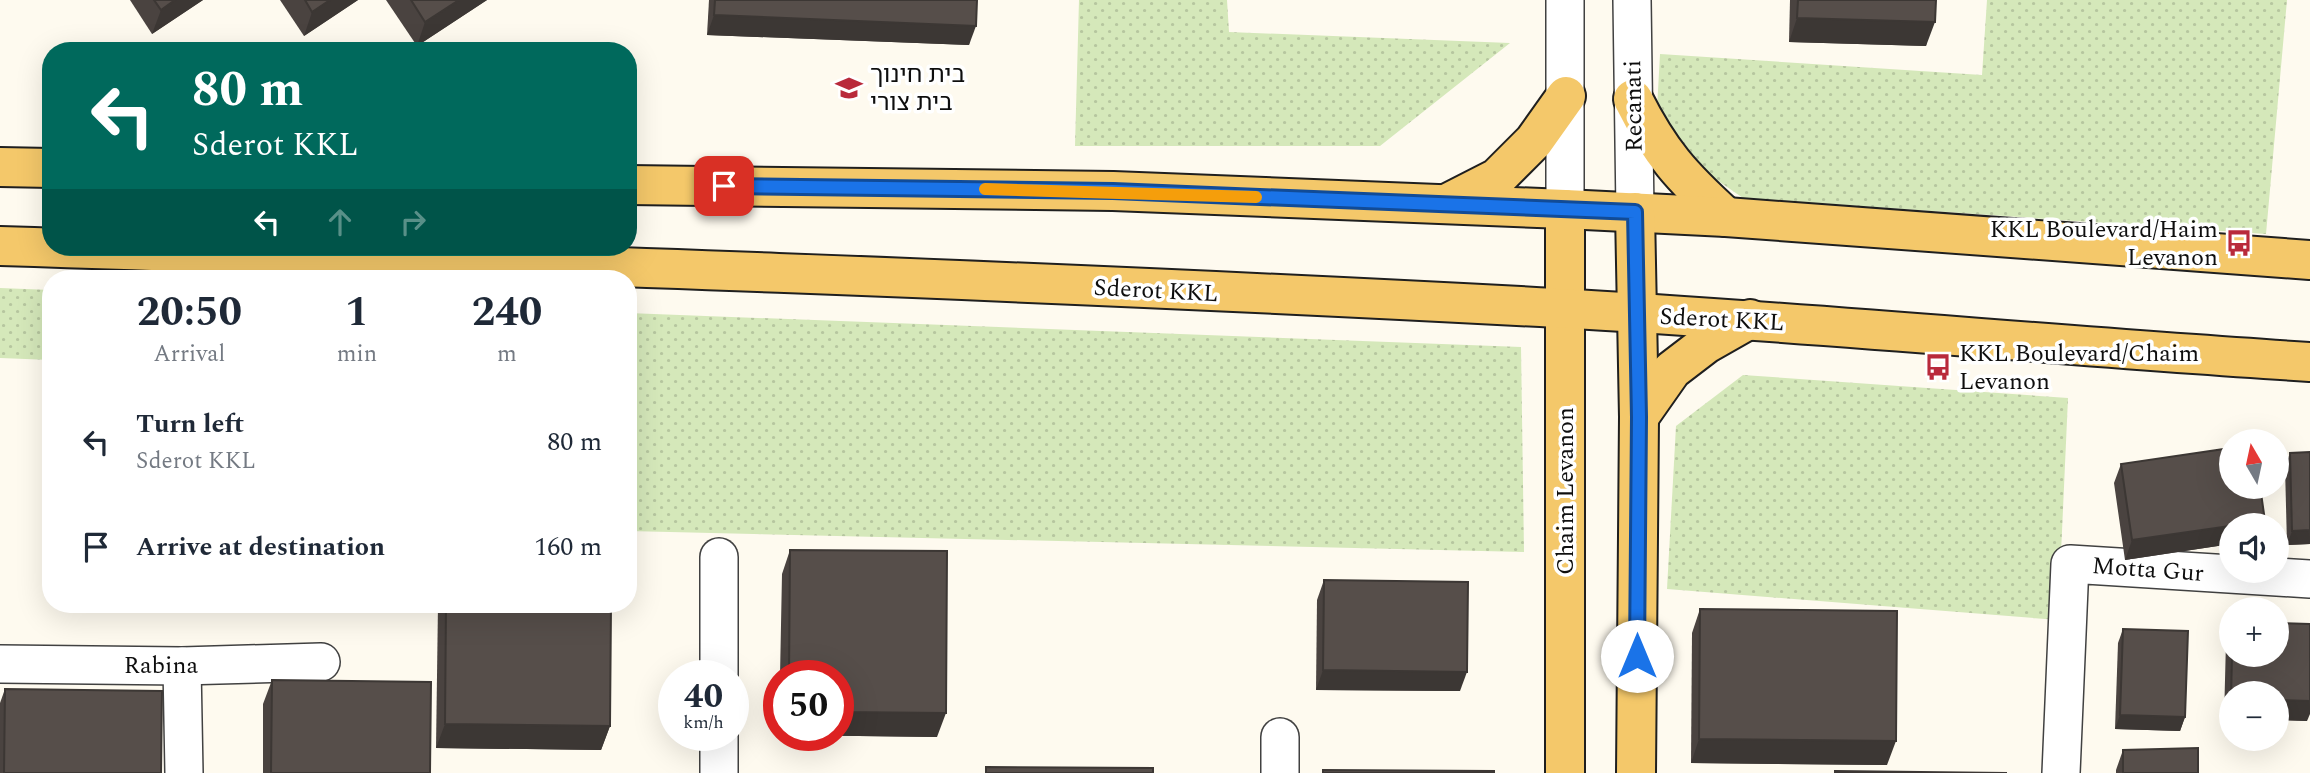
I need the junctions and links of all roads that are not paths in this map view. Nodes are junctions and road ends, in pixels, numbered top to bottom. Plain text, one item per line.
1 (1565, 0) edge
2 (1632, 0) edge
3 (1566, 96) junction
4 (1633, 99) junction
5 (0, 167) edge
6 (42, 169) edge
7 (637, 185) edge
8 (1446, 204) junction
9 (1564, 209) junction
10 (1635, 212) junction
11 (1726, 217) junction
12 (0, 246) edge
13 (42, 247) edge
14 (293, 256) edge
15 (2310, 260) edge
16 (1478, 304) junction
17 (1563, 309) junction
18 (1637, 314) junction
19 (1750, 319) junction
20 (2310, 362) edge
21 (1564, 385) junction
22 (1639, 417) junction
23 (719, 557) dead end
24 (2310, 579) edge
25 (719, 660) edge
26 (321, 662) dead end
27 (0, 664) edge
28 (182, 666) junction
29 (1280, 737) dead end
30 (719, 751) edge
31 (184, 773) edge
32 (719, 773) edge
33 (1280, 773) edge
34 (1565, 773) edge
35 (1636, 773) edge
36 (2061, 773) edge

1 - 3 street
2 - 4 street, Recanati
3 - 8 main road
3 - 9 street
4 - 10 street, Recanati
4 - 11 main road
5 - 6 main road
7 - 8 main road
8 - 9 main road
9 - 10 main road
9 - 17 main road, Chaim Levanon
10 - 11 main road
10 - 18 main road
11 - 15 main road
12 - 13 main road, Sderot KKL
14 - 16 main road, Sderot KKL
16 - 17 main road, Sderot KKL
16 - 21 main road
17 - 18 main road, Sderot KKL
17 - 21 main road, Chaim Levanon
18 - 19 main road, Sderot KKL
18 - 22 main road
19 - 20 main road, Sderot KKL
19 - 22 main road
21 - 34 main road, Chaim Levanon
22 - 35 main road
23 - 25 street
24 - 36 street, Motta Gur
26 - 28 street, Rabina
27 - 28 street, Rabina
28 - 31 street
29 - 33 street
30 - 32 street

